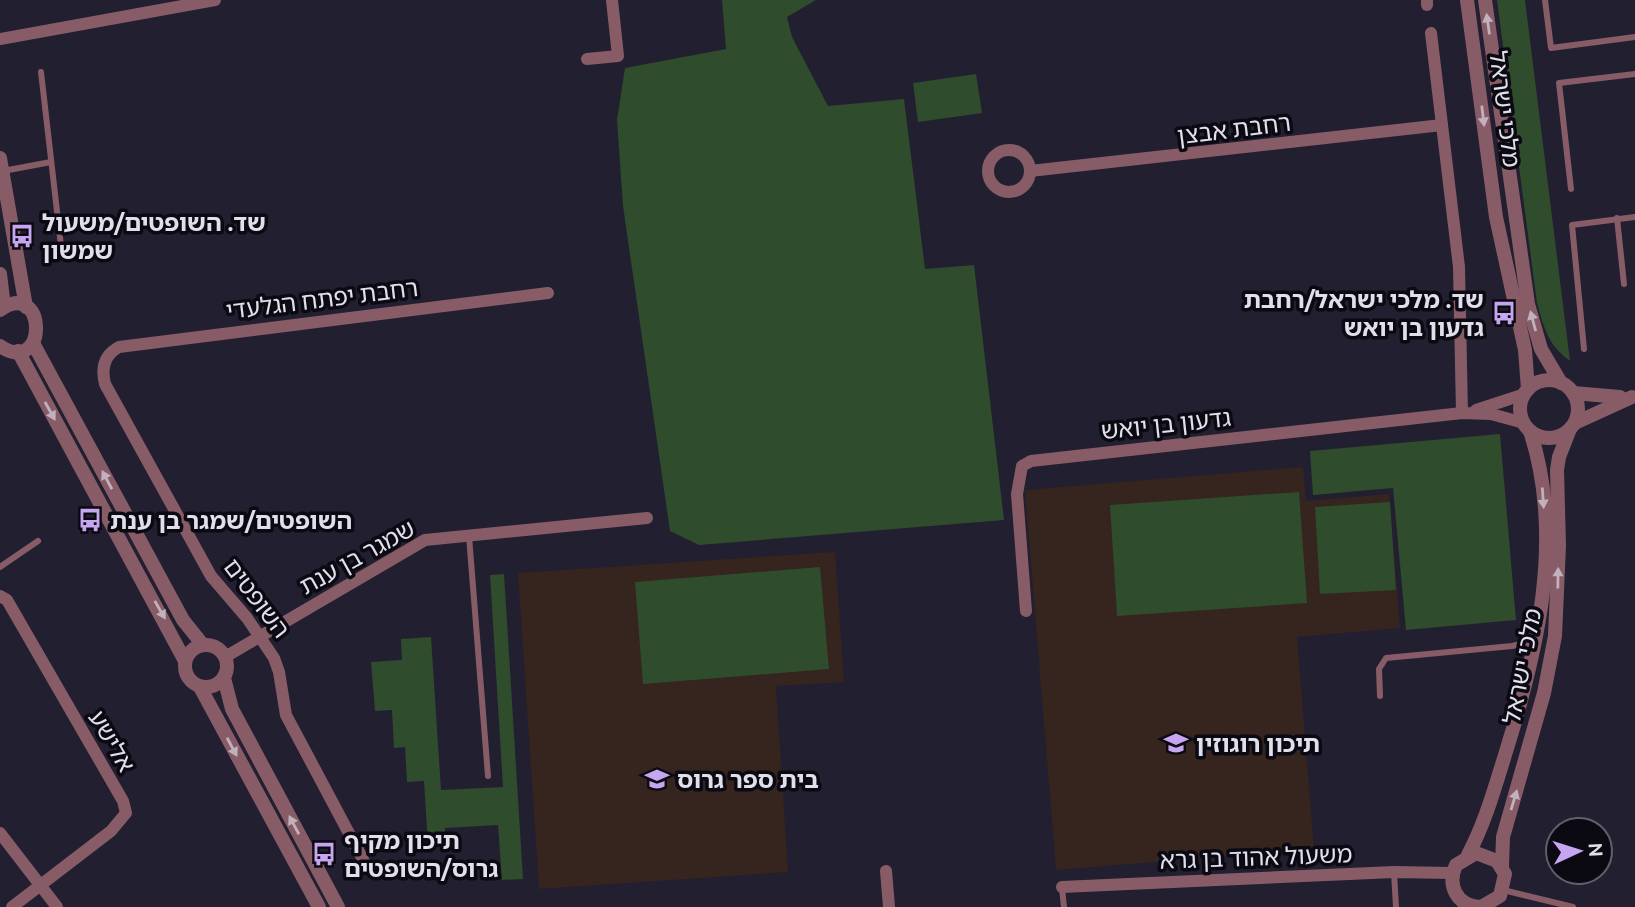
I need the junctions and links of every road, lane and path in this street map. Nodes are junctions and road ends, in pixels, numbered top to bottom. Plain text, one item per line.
1 (215, 0) edge
2 (612, 0) edge
3 (1468, 0) edge
4 (1485, 0) edge
5 (1545, 0) edge
6 (1430, 33) dead end
7 (1635, 37) edge
8 (0, 39) edge
9 (587, 59) dead end
10 (41, 72) dead end
11 (1635, 74) edge
12 (1442, 125) junction
13 (51, 162) junction
14 (1, 164) edge
15 (1030, 171) dead end
16 (1571, 189) dead end
17 (1635, 217) edge
18 (1617, 218) junction
19 (61, 246) dead end
20 (0, 274) edge
21 (1624, 284) dead end
22 (548, 293) dead end
23 (26, 307) junction
24 (2, 308) edge
25 (33, 343) junction
26 (0, 346) edge
27 (1584, 349) dead end
28 (18, 351) junction
29 (106, 357) joint
30 (1561, 383) junction
31 (1526, 392) junction
32 (1573, 393) junction
33 (1634, 397) edge
34 (1462, 413) junction
35 (1572, 426) junction
36 (1527, 427) junction
37 (647, 518) dead end
38 (469, 536) junction
39 (38, 541) dead end
40 (0, 567) edge
41 (0, 596) edge
42 (1026, 611) dead end
43 (259, 636) junction
44 (1536, 641) junction
45 (202, 645) junction
46 (225, 657) junction
47 (186, 661) junction
48 (224, 678) junction
49 (200, 687) junction
50 (1380, 696) dead end
51 (488, 776) dead end
52 (0, 833) edge
53 (1468, 855) junction
54 (1502, 867) junction
55 (368, 869) dead end
56 (886, 871) dead end
57 (1394, 872) junction
58 (1452, 873) junction
59 (40, 884) junction
60 (1062, 887) joint
61 (1503, 890) junction
62 (1456, 901) edge
63 (12, 907) edge
64 (57, 907) edge
65 (319, 907) edge
66 (338, 907) edge
67 (889, 907) edge
68 (1064, 907) edge
69 (1396, 907) edge
70 (1484, 907) edge
71 (1573, 907) edge

1 - 8 street
2 - 9 street
3 -> 31 street, מלכי ישראל
30 -> 4 street, מלכי ישראל
5 - 7 lane
6 - 12 street
10 - 13 lane
11 - 16 lane
12 - 15 street, רחבת אבצן
12 - 34 street
13 - 14 lane
13 - 19 lane
14 - 23 street
17 - 18 lane
18 - 21 lane
18 - 27 lane
20 - 24 street
22 - 29 street, רחבת יפתח הגלעדי
23 - 24 street
23 - 25 street
25 - 28 street
45 -> 25 street
26 - 28 street
28 -> 47 street
29 - 43 street, השופטים
30 - 31 street
30 - 32 street
31 - 34 street
31 - 36 street
32 - 33 street
32 - 35 street
33 - 35 street
34 - 36 street
34 - 42 street, גדעון בן יואש
35 - 36 street
54 -> 35 street, מלכי ישראל
36 -> 44 street, מלכי ישראל
37 - 38 street, שמגר בן ענת
38 - 43 street, שמגר בן ענת
38 - 51 lane
39 - 40 lane
41 - 59 street, אלישע
43 - 46 street, שמגר בן ענת
43 - 55 street, השופטים
44 - 50 lane
44 - 53 street, מלכי ישראל
45 - 46 street
45 - 47 street
46 - 48 street
47 - 49 street
48 - 49 street
66 -> 48 street
49 -> 65 street
52 - 59 street
53 - 54 street
53 - 58 street
54 - 61 street
56 - 67 street
57 - 58 street, משעול אהוד בן גרא
57 - 60 street, משעול אהוד בן גרא
57 - 69 lane
58 - 62 street
59 - 63 street
59 - 64 street
60 - 68 lane
61 - 70 street
61 - 71 lane
62 - 70 street

